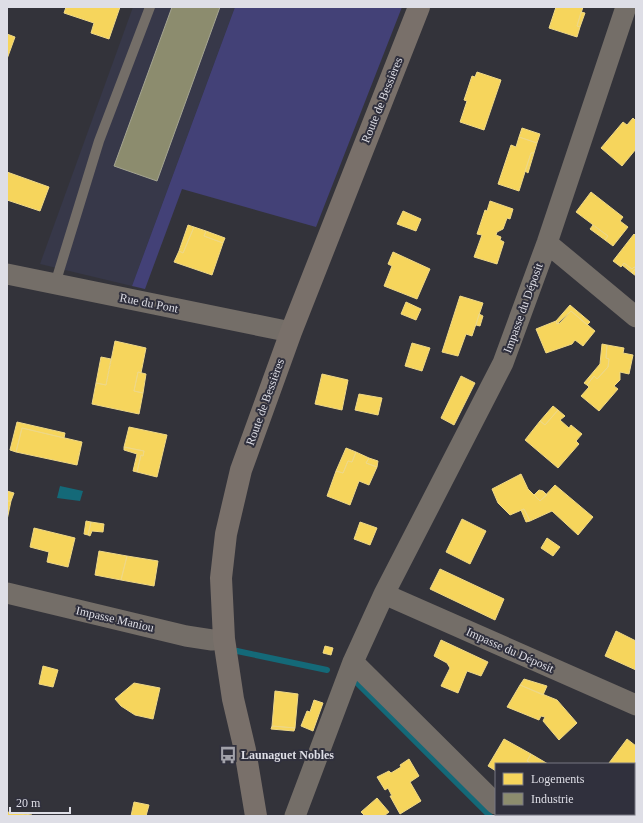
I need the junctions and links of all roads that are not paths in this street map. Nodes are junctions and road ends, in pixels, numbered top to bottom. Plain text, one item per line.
1 (150, 7) edge
2 (419, 7) edge
3 (626, 7) edge
4 (547, 243) junction
5 (7, 274) edge
6 (55, 284) junction
7 (636, 317) edge
8 (290, 332) junction
9 (7, 593) edge
10 (384, 594) junction
11 (224, 639) junction
12 (353, 662) junction
13 (636, 706) edge
14 (495, 803) edge
15 (256, 816) edge
16 (295, 816) edge

1 - 6 lane
2 - 8 main road, Route de Bessières
3 - 4 street, Impasse du Déposit
4 - 7 street
4 - 10 street, Impasse du Déposit
5 - 6 street, Rue du Pont
6 - 8 street, Rue du Pont
8 - 11 main road, Route de Bessières
9 - 11 street, Impasse Maniou
10 - 12 street, Impasse du Déposit
10 - 13 street, Impasse du Déposit
11 - 15 main road, Route de Bessières
12 - 14 street
12 - 16 street, Impasse du Déposit

